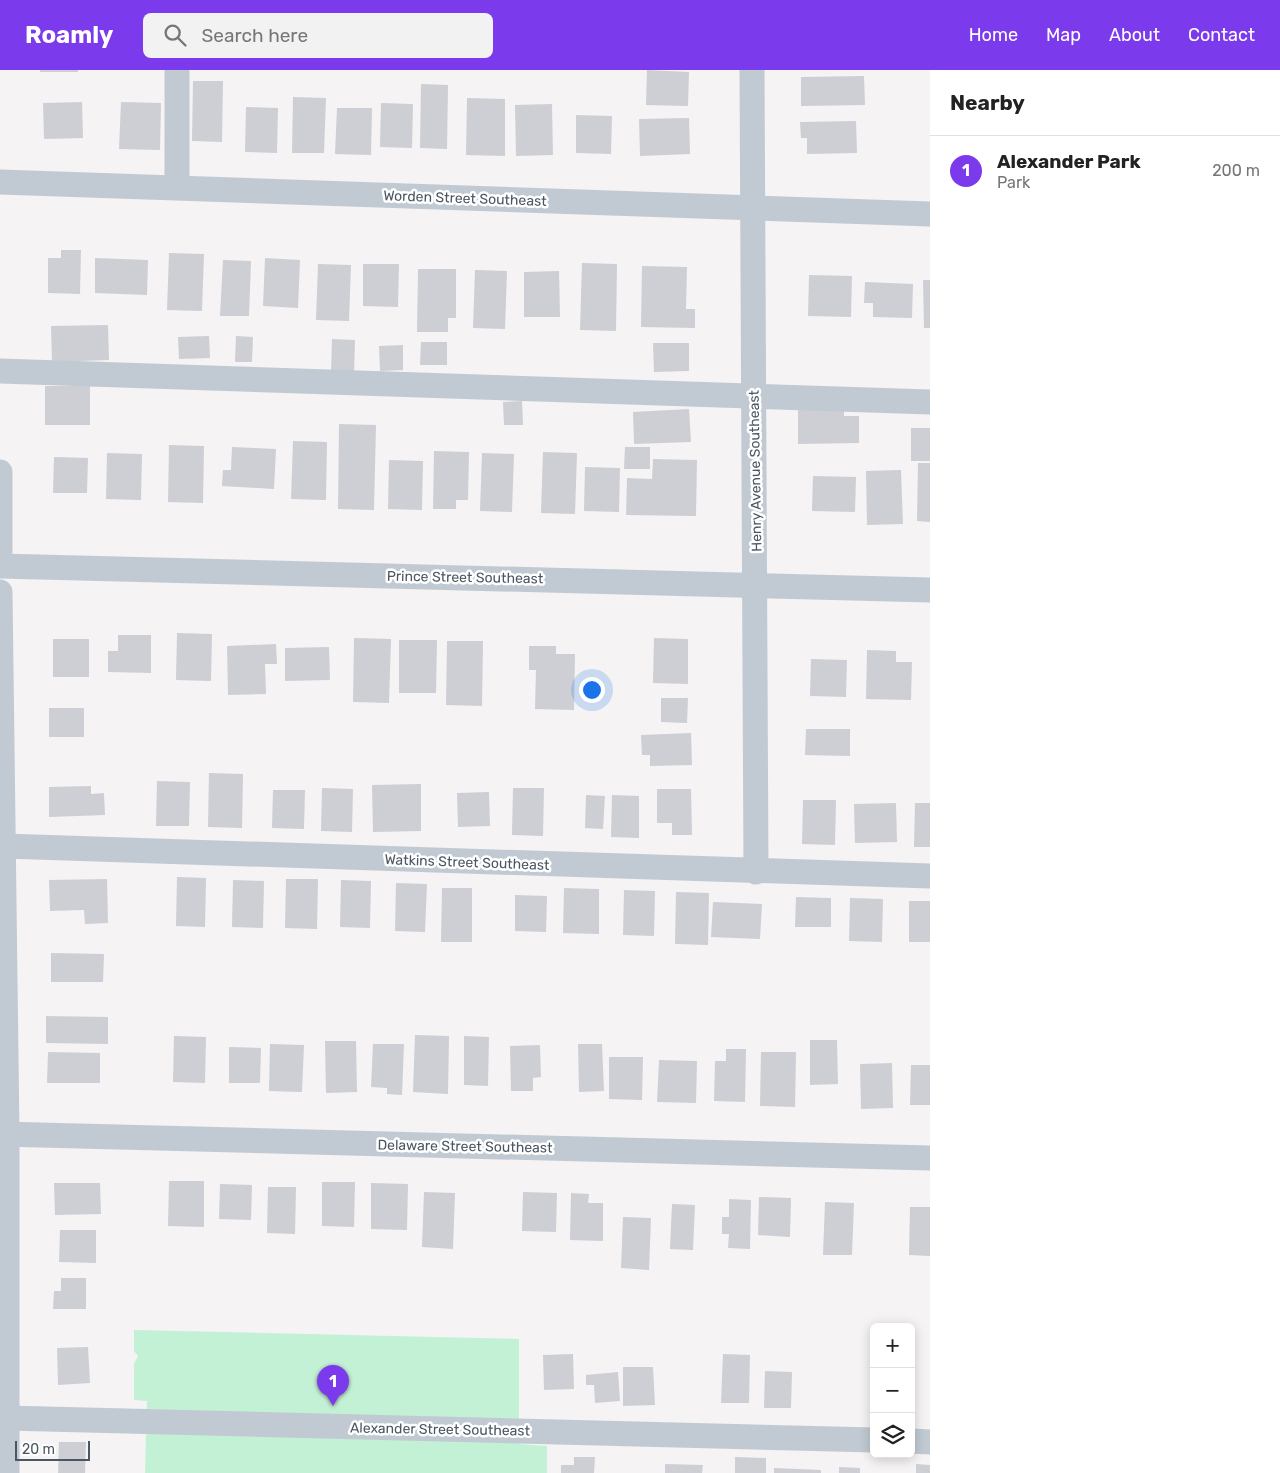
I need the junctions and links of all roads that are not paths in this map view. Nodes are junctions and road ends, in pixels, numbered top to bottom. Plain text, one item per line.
1 (177, 70) edge
2 (752, 70) edge
3 (0, 182) edge
4 (177, 187) junction
5 (752, 209) junction
6 (930, 214) edge
7 (0, 370) edge
8 (754, 397) junction
9 (930, 402) edge
10 (0, 472) edge
11 (0, 536) edge
12 (0, 566) edge
13 (756, 584) junction
14 (930, 590) edge
15 (0, 592) edge
16 (4, 846) junction
17 (756, 872) junction
18 (930, 876) edge
19 (4, 1135) edge
20 (930, 1158) edge
21 (3, 1320) edge
22 (6, 1418) junction
23 (870, 1440) edge
24 (915, 1441) edge
25 (930, 1442) edge
26 (7, 1473) edge

1 - 4 street
2 - 5 street, Henry Avenue Southeast
3 - 4 street, Worden Street Southeast
4 - 5 street, Worden Street Southeast
5 - 6 street, Worden Street Southeast
5 - 8 street, Henry Avenue Southeast
7 - 8 street
8 - 9 street
8 - 13 street, Henry Avenue Southeast
10 - 11 street
12 - 13 street, Prince Street Southeast
13 - 14 street, Prince Street Southeast
13 - 17 street, Henry Avenue Southeast
15 - 16 street
16 - 17 street, Watkins Street Southeast
16 - 19 street
17 - 18 street, Watkins Street Southeast
19 - 20 street, Delaware Street Southeast
19 - 21 street
21 - 22 street
22 - 23 street, Alexander Street Southeast
22 - 26 street
24 - 25 street

